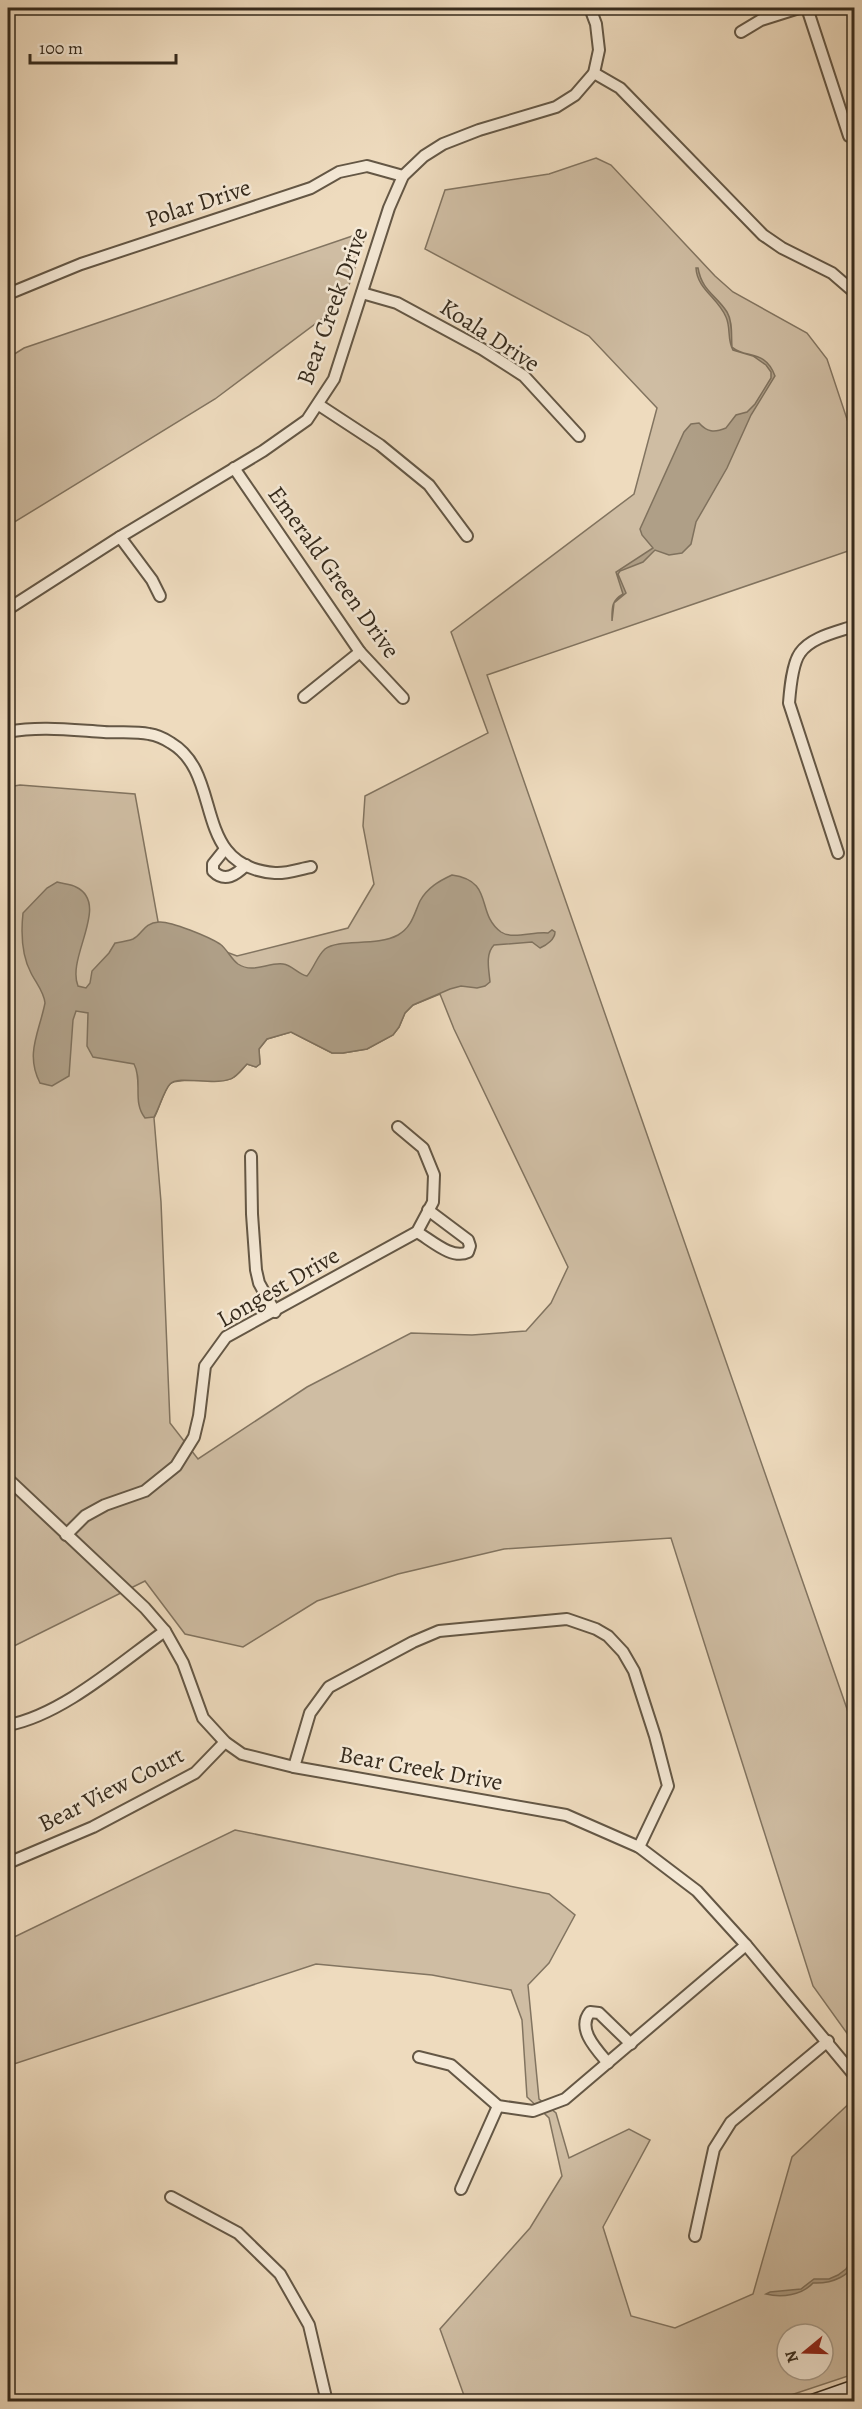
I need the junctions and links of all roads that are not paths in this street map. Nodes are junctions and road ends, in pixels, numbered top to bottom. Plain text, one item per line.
1 (590, 8) edge
2 (798, 8) edge
3 (807, 8) edge
4 (741, 32) dead end
5 (594, 73) junction
6 (849, 136) dead end
7 (402, 176) junction
8 (855, 292) edge
9 (362, 293) junction
10 (8, 294) edge
11 (319, 405) junction
12 (579, 436) dead end
13 (234, 468) junction
14 (467, 536) dead end
15 (120, 537) junction
16 (160, 596) dead end
17 (8, 609) edge
18 (855, 626) edge
19 (360, 652) junction
20 (303, 696) dead end
21 (403, 698) dead end
22 (8, 732) edge
23 (225, 849) junction
24 (838, 853) dead end
25 (246, 865) junction
26 (311, 867) dead end
27 (398, 1127) dead end
28 (251, 1156) dead end
29 (428, 1210) junction
30 (417, 1232) junction
31 (275, 1312) junction
32 (8, 1479) edge
33 (66, 1535) junction
34 (165, 1631) junction
35 (8, 1725) edge
36 (225, 1742) junction
37 (294, 1767) junction
38 (639, 1847) junction
39 (8, 1863) edge
40 (746, 1945) junction
41 (828, 2041) junction
42 (631, 2044) junction
43 (419, 2057) dead end
44 (608, 2064) junction
45 (855, 2075) edge
46 (498, 2106) junction
47 (461, 2189) dead end
48 (171, 2197) dead end
49 (695, 2236) dead end
50 (855, 2388) edge
51 (327, 2402) edge
52 (814, 2402) edge

1 - 5 street
2 - 4 street
3 - 6 street
5 - 7 street, Bear Creek Drive
5 - 8 street
7 - 9 street, Bear Creek Drive
7 - 10 street, Polar Drive
9 - 11 street, Bear Creek Drive
9 - 12 street, Koala Drive
11 - 13 street, Bear Creek Drive
11 - 14 street
13 - 15 street, Bear Creek Drive
13 - 19 street, Emerald Green Drive
15 - 16 street
15 - 17 street, Bear Creek Drive
18 - 24 street
19 - 20 street
19 - 21 street, Emerald Green Drive
22 - 23 street
23 - 25 street
23 - 25 street
25 - 26 street
27 - 29 street
28 - 31 street
29 - 30 street
29 - 30 street
30 - 31 street, Longest Drive
31 - 33 street, Longest Drive
32 - 33 street, Bear Creek Drive
33 - 34 street, Bear Creek Drive
34 - 35 street
34 - 36 street, Bear Creek Drive
36 - 37 street, Bear Creek Drive
36 - 39 street, Bear View Court
37 - 38 street, Bear Creek Drive
37 - 38 street
38 - 40 street, Bear Creek Drive
40 - 41 street, Bear Creek Drive
40 - 42 street
41 - 45 street, Bear Creek Drive
41 - 49 street
42 - 44 street
42 - 44 street
43 - 46 street
44 - 46 street
46 - 47 street
48 - 51 street
50 - 52 street

